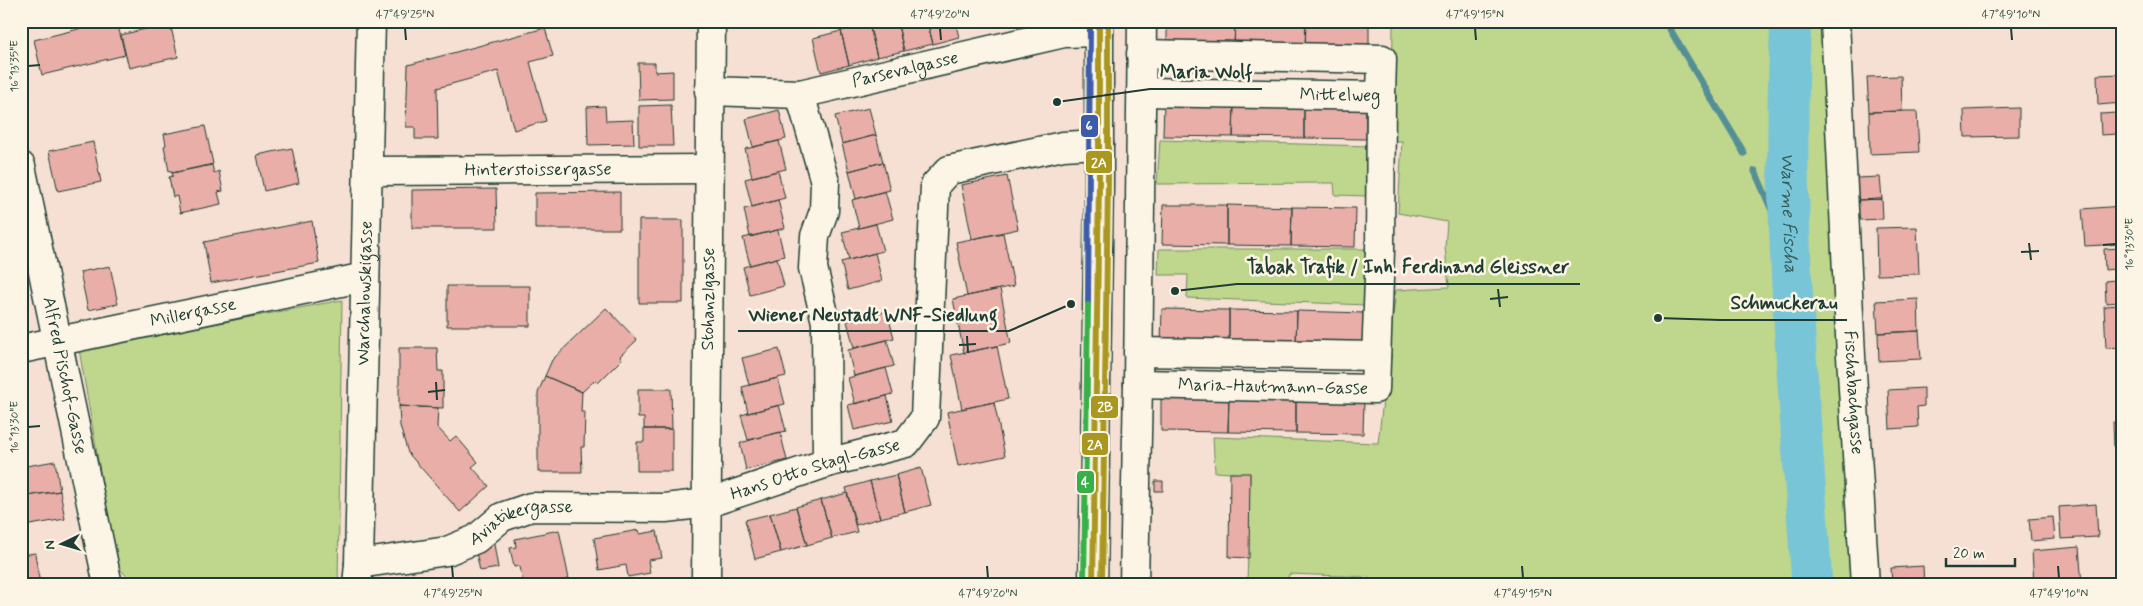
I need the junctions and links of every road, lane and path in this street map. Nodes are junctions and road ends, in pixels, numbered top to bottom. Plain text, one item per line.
1 (371, 21) edge
2 (711, 21) edge
3 (1142, 21) edge
4 (1835, 21) edge
5 (1099, 27) edge
6 (1141, 54) junction
7 (709, 91) junction
8 (1141, 92) junction
9 (800, 94) junction
10 (1381, 96) junction
11 (1099, 144) junction
12 (21, 166) edge
13 (708, 169) junction
14 (368, 171) junction
15 (365, 278) junction
16 (58, 341) junction
17 (21, 349) edge
18 (1138, 352) junction
19 (1376, 356) junction
20 (1138, 384) junction
21 (827, 463) junction
22 (708, 503) junction
23 (358, 574) edge
24 (706, 577) dead end
25 (108, 585) edge
26 (1093, 585) edge
27 (1134, 585) edge
28 (1865, 585) edge

1 - 14 street, Warchalowskigasse
2 - 7 street, Stohanzlgasse
3 - 6 street
4 - 28 street, Fischabachgasse
5 - 9 street, Parsevalgasse
5 - 11 street
6 - 8 street
6 - 10 street, Mittelweg
7 - 9 street, Parsevalgasse
7 - 13 street, Stohanzlgasse
8 - 10 street, Mittelweg
8 - 18 street
9 - 21 street
10 - 19 street, Maria-Hautmann-Gasse
11 - 21 street, Hans Otto Stagl-Gasse
11 - 26 street
12 - 16 street, Alfred Pischof-Gasse
13 - 14 street, Hinterstoissergasse
13 - 22 street, Stohanzlgasse
14 - 15 street, Warchalowskigasse
15 - 16 street, Millergasse
15 - 23 street, Warchalowskigasse
16 - 17 street, Millergasse
16 - 25 street, Alfred Pischof-Gasse
18 - 19 street, Maria-Hautmann-Gasse
18 - 20 street
19 - 20 street, Maria-Hautmann-Gasse
20 - 27 street
21 - 22 street, Hans Otto Stagl-Gasse
22 - 23 street, Aviatikergasse
22 - 24 street, Stohanzlgasse

